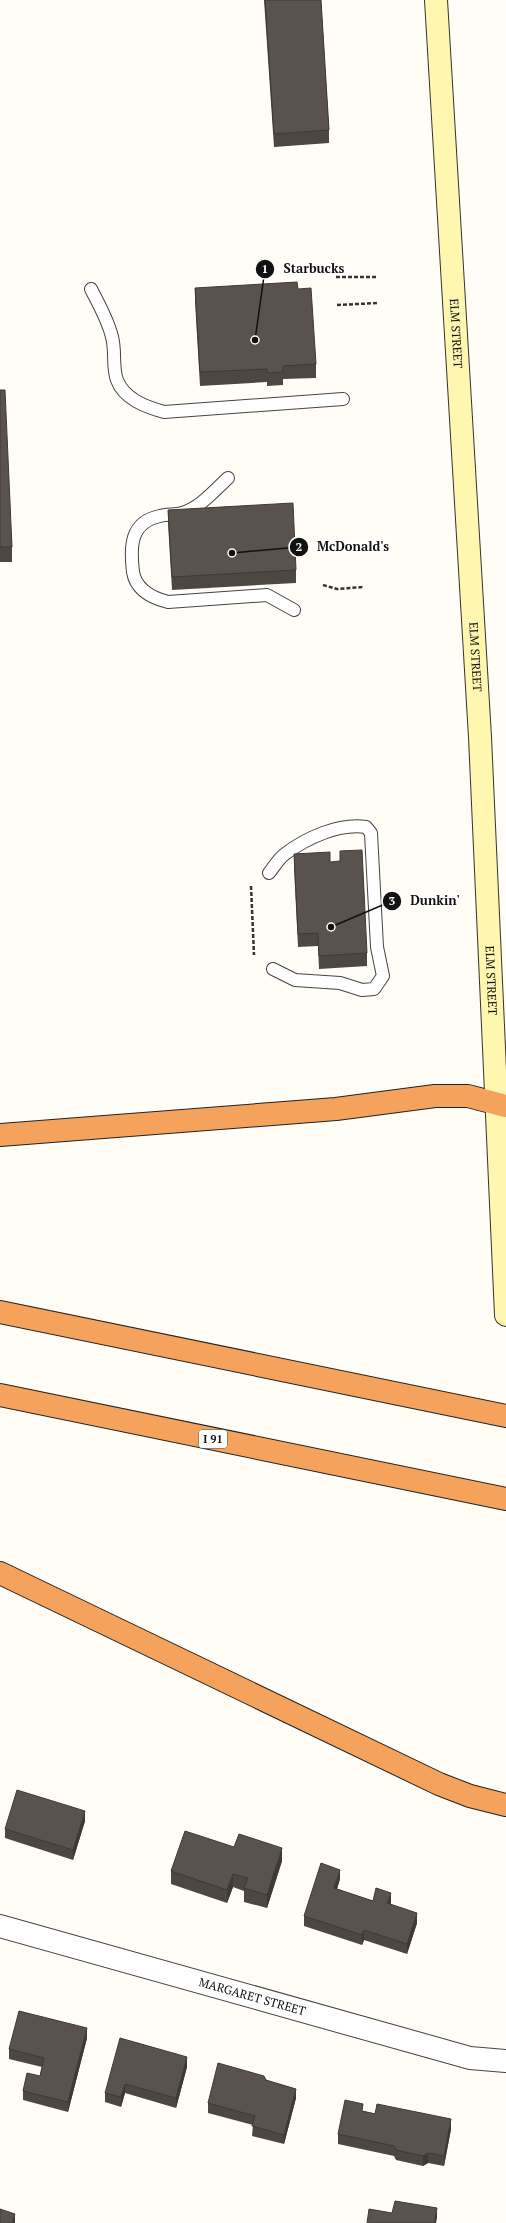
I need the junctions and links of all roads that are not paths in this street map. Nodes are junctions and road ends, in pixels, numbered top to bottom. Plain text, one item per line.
1 (436, 0) edge
2 (91, 289) dead end
3 (343, 399) dead end
4 (228, 478) dead end
5 (294, 610) dead end
6 (269, 873) dead end
7 (273, 969) dead end
8 (501, 1104) edge
9 (0, 1135) edge
10 (0, 1312) edge
11 (506, 1315) edge
12 (0, 1395) edge
13 (506, 1416) edge
14 (506, 1499) edge
15 (0, 1573) edge
16 (506, 1805) edge
17 (0, 1926) edge
18 (506, 2061) edge

1 - 8 main road, ELM STREET
2 - 3 lane
4 - 5 lane
6 - 7 lane
8 - 9 highway
8 - 11 main road, ELM STREET
10 - 13 highway
12 - 14 highway, I 91
15 - 16 highway
17 - 18 street, MARGARET STREET

